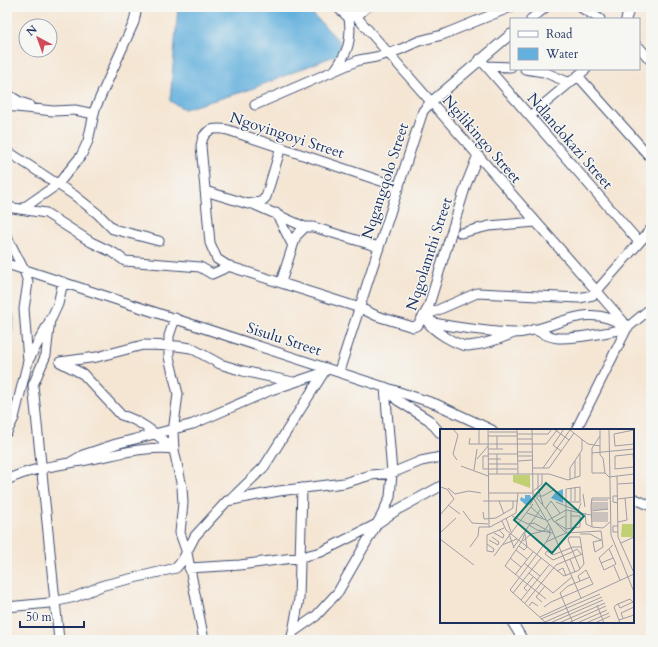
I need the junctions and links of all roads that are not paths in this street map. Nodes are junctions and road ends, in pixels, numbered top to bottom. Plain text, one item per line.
1 (137, 7) edge
2 (337, 7) edge
3 (348, 7) edge
4 (367, 7) edge
5 (512, 7) edge
6 (546, 7) edge
7 (580, 7) edge
8 (630, 7) edge
9 (356, 17) junction
10 (532, 18) edge
11 (598, 18) edge
12 (626, 18) edge
13 (510, 35) edge
14 (640, 48) edge
15 (389, 54) junction
16 (480, 59) junction
17 (651, 61) edge
18 (486, 66) junction
19 (510, 67) edge
20 (334, 70) junction
21 (531, 70) edge
22 (585, 70) edge
23 (578, 76) junction
24 (570, 83) junction
25 (7, 94) edge
26 (431, 102) junction
27 (255, 105) dead end
28 (7, 106) edge
29 (39, 109) junction
30 (94, 114) junction
31 (530, 116) junction
32 (281, 147) junction
33 (7, 152) edge
34 (478, 156) junction
35 (651, 158) edge
36 (58, 184) junction
37 (399, 186) junction
38 (205, 191) junction
39 (255, 204) junction
40 (7, 207) edge
41 (22, 209) junction
42 (276, 213) junction
43 (536, 222) junction
44 (305, 227) junction
45 (651, 229) edge
46 (462, 233) dead end
47 (7, 237) edge
48 (159, 241) dead end
49 (639, 242) junction
50 (292, 244) junction
51 (379, 247) junction
52 (7, 264) edge
53 (230, 266) junction
54 (24, 270) junction
55 (63, 282) junction
56 (281, 282) junction
57 (596, 290) junction
58 (360, 308) junction
59 (651, 308) edge
60 (424, 316) junction
61 (174, 318) junction
62 (50, 320) junction
63 (627, 328) junction
64 (534, 329) junction
65 (515, 333) junction
66 (169, 346) junction
67 (28, 361) junction
68 (336, 370) junction
69 (322, 373) junction
70 (293, 382) junction
71 (385, 387) junction
72 (173, 429) junction
73 (490, 429) edge
74 (576, 429) edge
75 (7, 432) edge
76 (156, 433) junction
77 (440, 433) edge
78 (174, 449) junction
79 (440, 457) edge
80 (71, 462) junction
81 (41, 468) junction
82 (392, 473) junction
83 (7, 480) edge
84 (440, 487) edge
85 (302, 488) junction
86 (634, 498) edge
87 (230, 500) junction
88 (651, 506) edge
89 (376, 525) junction
90 (187, 553) junction
91 (301, 557) junction
92 (189, 568) junction
93 (56, 601) junction
94 (7, 607) edge
95 (513, 623) edge
96 (292, 636) edge
97 (59, 640) edge
98 (204, 640) edge
99 (523, 640) edge

1 - 30 street
2 - 20 street
3 - 9 street, Ngilikingo Street
4 - 9 street
5 - 15 street
6 - 10 street
7 - 11 street
8 - 12 street
9 - 15 street, Ngilikingo Street
13 - 16 street, Nqgangqolo Street
14 - 17 street
15 - 20 street
15 - 26 street, Ngilikingo Street
16 - 18 street, Ndlandokazi Street
16 - 26 street, Nqgangqolo Street
18 - 19 street
18 - 31 street, Ndlandokazi Street
20 - 27 street
21 - 24 street
22 - 23 street
23 - 24 street
23 - 35 street
24 - 31 street
25 - 29 street
26 - 34 street, Ngilikingo Street
26 - 37 street, Nqgangqolo Street
28 - 29 street
29 - 30 street
30 - 36 street
31 - 49 street, Ndlandokazi Street
32 - 37 street, Ngoyingoyi Street
32 - 38 street, Ngoyingoyi Street
32 - 39 street
33 - 36 street
34 - 43 street, Ngilikingo Street
34 - 60 street, Nqgolamthi Street
36 - 41 street
36 - 48 street
37 - 51 street, Nqgangqolo Street
38 - 39 street
38 - 53 street, Ngoyingoyi Street
39 - 42 street
40 - 41 street
41 - 53 street
42 - 44 street
42 - 50 street
43 - 46 street
43 - 57 street, Ngilikingo Street
44 - 50 street
44 - 51 street
45 - 49 street
47 - 54 street
49 - 57 street
50 - 56 street
51 - 58 street, Nqgangqolo Street
52 - 54 street, Sisulu Street
53 - 56 street, Ngoyingoyi Street
54 - 55 street, Sisulu Street
54 - 67 street
55 - 61 street, Sisulu Street
55 - 62 street
56 - 58 street, Ngoyingoyi Street
57 - 60 street
57 - 63 street, Ngilikingo Street
58 - 60 street, Nqgolamthi Street
58 - 68 street, Nqgangqolo Street
59 - 63 street
60 - 65 street
60 - 65 street
61 - 66 street
61 - 68 street, Sisulu Street
62 - 67 street
62 - 81 street
63 - 64 street
63 - 64 street
63 - 74 street
64 - 65 street
66 - 70 street
66 - 72 street
66 - 76 street
67 - 75 street
68 - 69 street
68 - 71 street, Sisulu Street
69 - 70 street
69 - 87 street
70 - 72 street
71 - 73 street, Sisulu Street
71 - 77 street
71 - 82 street
72 - 76 street
72 - 78 street
76 - 78 street
76 - 80 street
78 - 80 street
78 - 90 street
79 - 82 street
80 - 81 street
81 - 83 street
81 - 93 street
82 - 85 street
82 - 89 street
84 - 89 street
85 - 87 street
85 - 91 street
86 - 88 street
87 - 90 street
89 - 91 street
89 - 96 street
90 - 92 street
90 - 93 street
91 - 92 street
91 - 96 street
92 - 98 street
93 - 94 street
93 - 97 street
95 - 99 street

